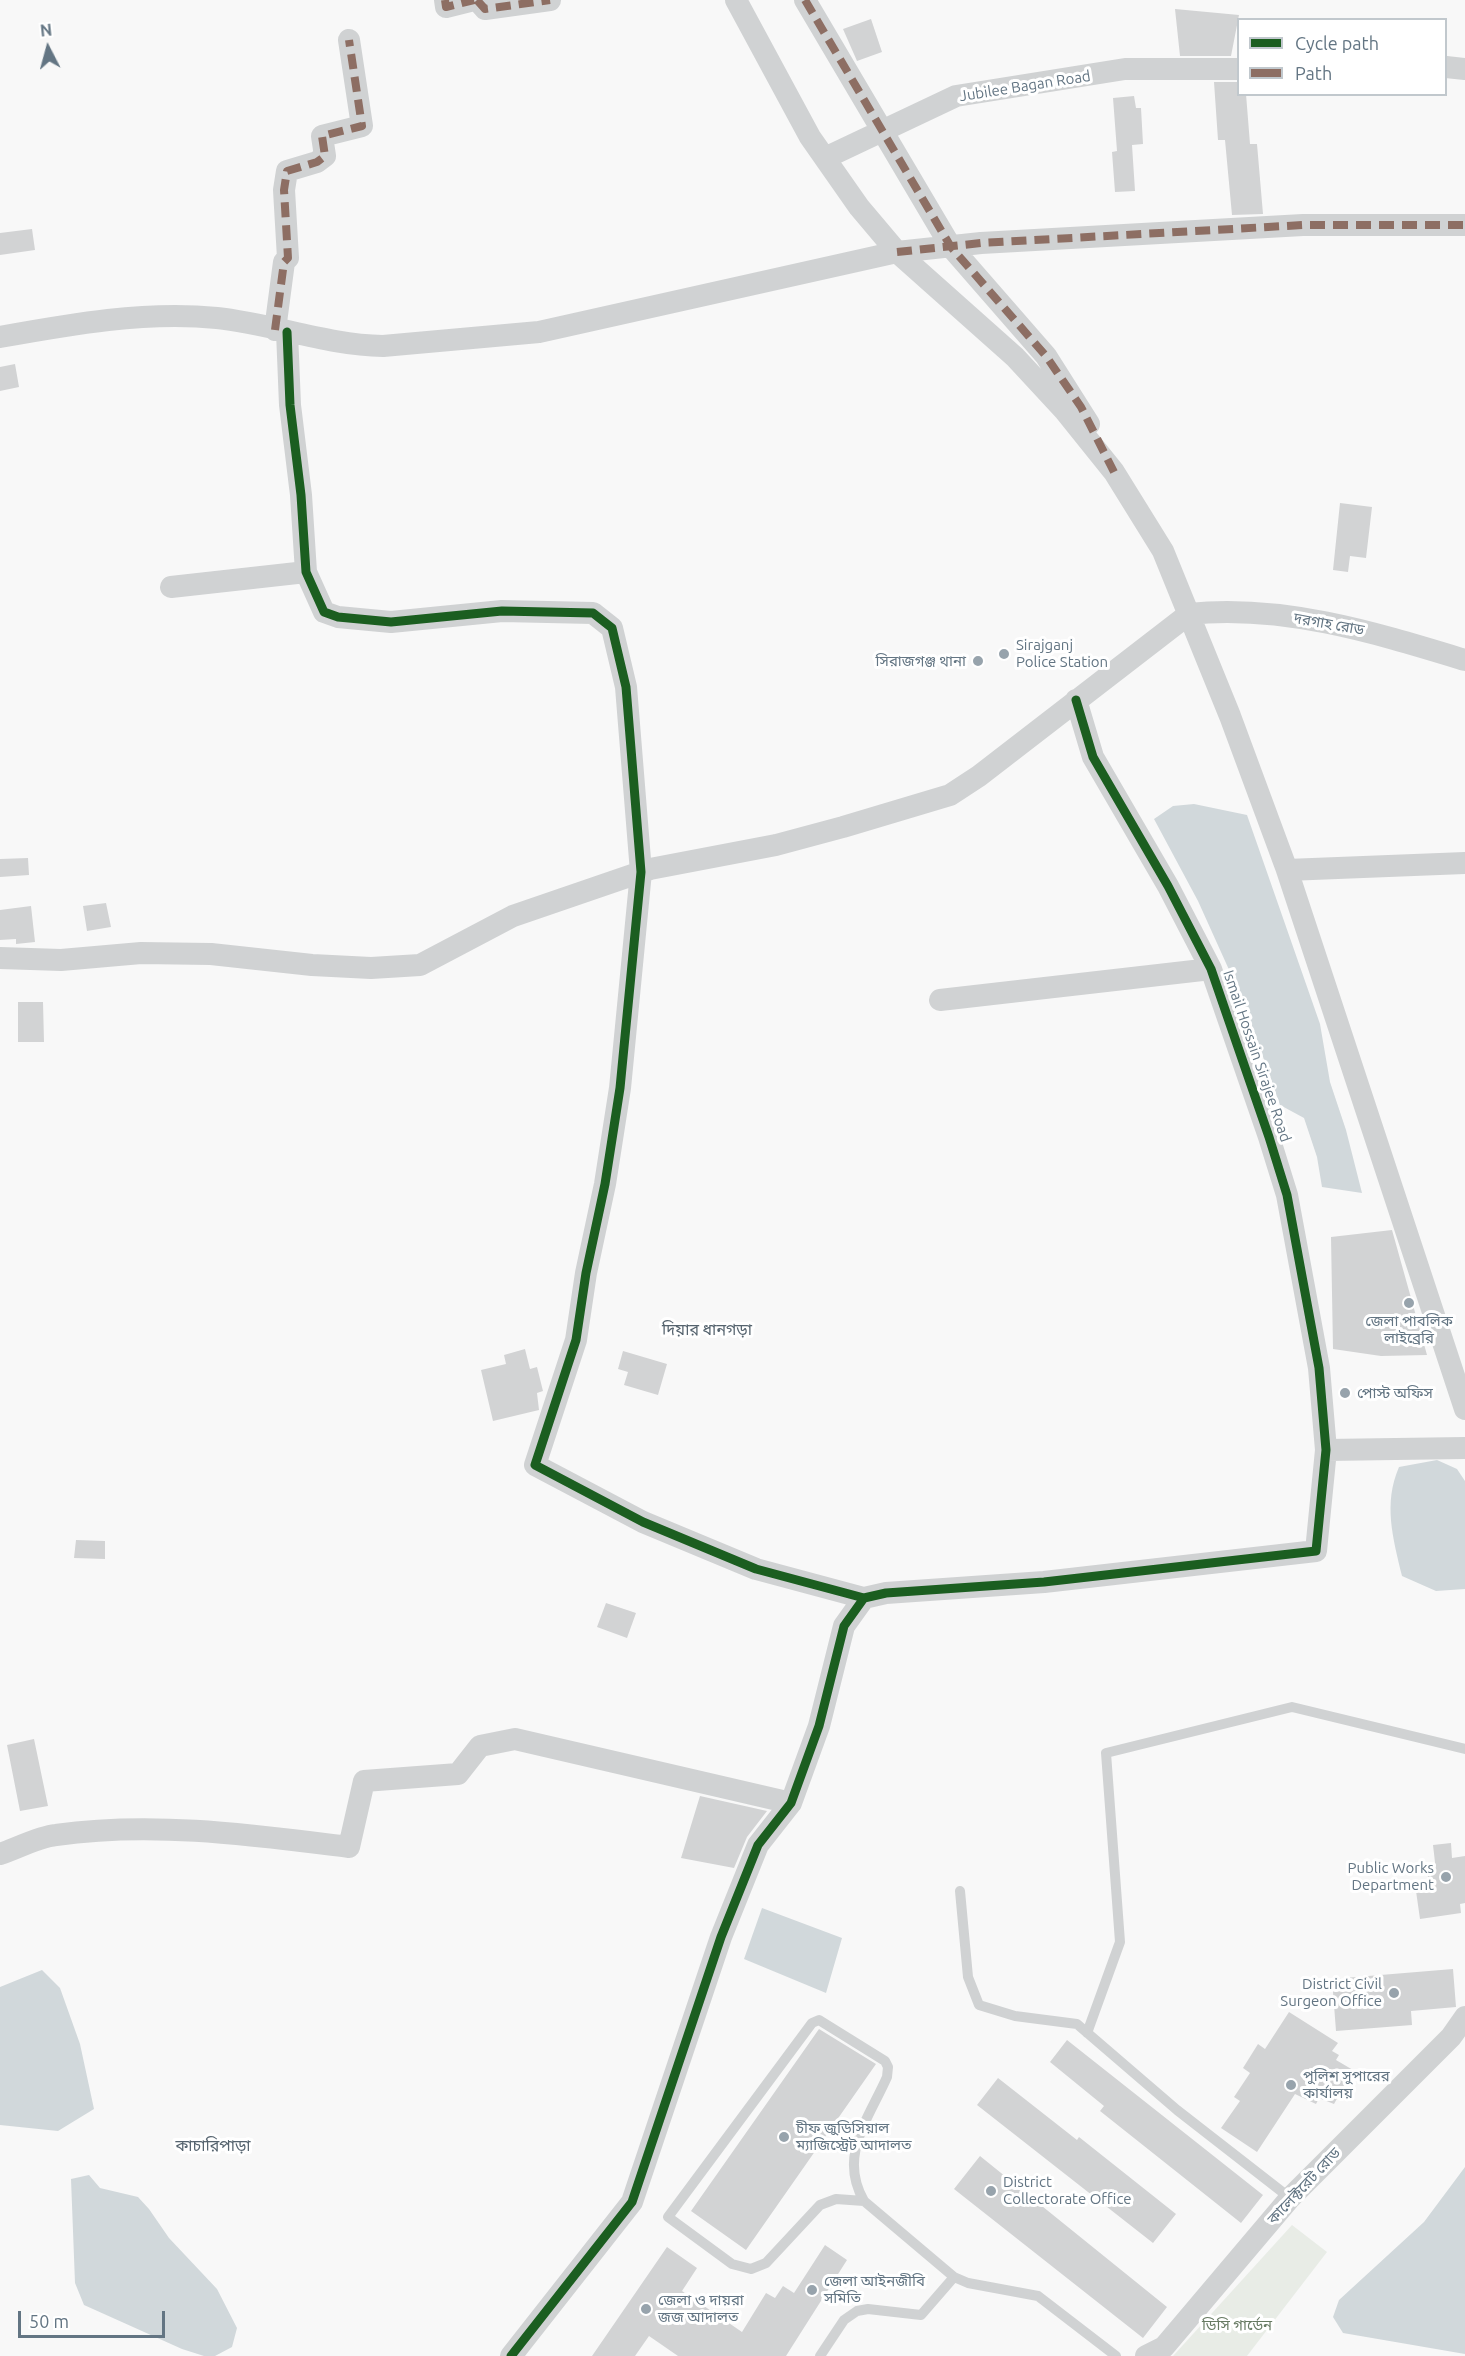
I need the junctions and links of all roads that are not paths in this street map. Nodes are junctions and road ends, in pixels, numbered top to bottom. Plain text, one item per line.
1 (445, 0) edge
2 (475, 0) edge
3 (550, 0) edge
4 (736, 0) edge
5 (805, 0) edge
6 (349, 40) dead end
7 (1447, 67) edge
8 (1237, 69) edge
9 (1465, 69) edge
10 (882, 130) junction
11 (825, 158) junction
12 (1465, 225) edge
13 (951, 246) junction
14 (897, 252) junction
15 (281, 331) junction
16 (0, 337) edge
17 (1114, 472) junction
18 (306, 572) junction
19 (171, 587) dead end
20 (1189, 614) junction
21 (1465, 660) edge
22 (1076, 700) junction
23 (1465, 863) edge
24 (1287, 870) junction
25 (641, 872) junction
26 (0, 958) edge
27 (1211, 969) junction
28 (940, 1000) dead end
29 (1465, 1409) edge
30 (1465, 1448) edge
31 (1326, 1450) junction
32 (864, 1598) junction
33 (1465, 1749) edge
34 (791, 1803) junction
35 (0, 1854) edge
36 (960, 1892) dead end
37 (1465, 2017) edge
38 (1087, 2033) junction
39 (1290, 2198) junction
40 (864, 2201) junction
41 (954, 2277) junction
42 (511, 2356) edge
43 (820, 2356) edge
44 (1116, 2356) edge
45 (1146, 2356) edge

1 - 2 street
2 - 3 street
4 - 11 street
5 - 10 street
6 - 15 street
7 - 9 street
8 - 10 street, Jubilee Bagan Road
10 - 11 street, Jubilee Bagan Road
10 - 13 street
11 - 14 street
12 - 13 street
13 - 14 street
13 - 17 street
14 - 15 street
14 - 17 street
15 - 16 street
15 - 18 street
17 - 20 street
18 - 19 street
18 - 25 street
20 - 21 street, দরগাহ রোড
20 - 22 street
20 - 24 street
22 - 25 street
22 - 27 street, Ismail Hossain Sirajee Road
23 - 24 street
24 - 29 street
25 - 26 street
25 - 32 street
27 - 28 street
27 - 31 street, Ismail Hossain Sirajee Road
30 - 31 street
31 - 32 street, Ismail Hossain Sirajee Road
32 - 34 street
33 - 38 lane
34 - 35 street
34 - 42 street
36 - 38 lane
37 - 39 street, কালেক্টরেট রোড
38 - 39 lane
39 - 45 street, কালেক্টরেট রোড
40 - 40 lane
40 - 41 lane
41 - 43 lane
41 - 44 lane

